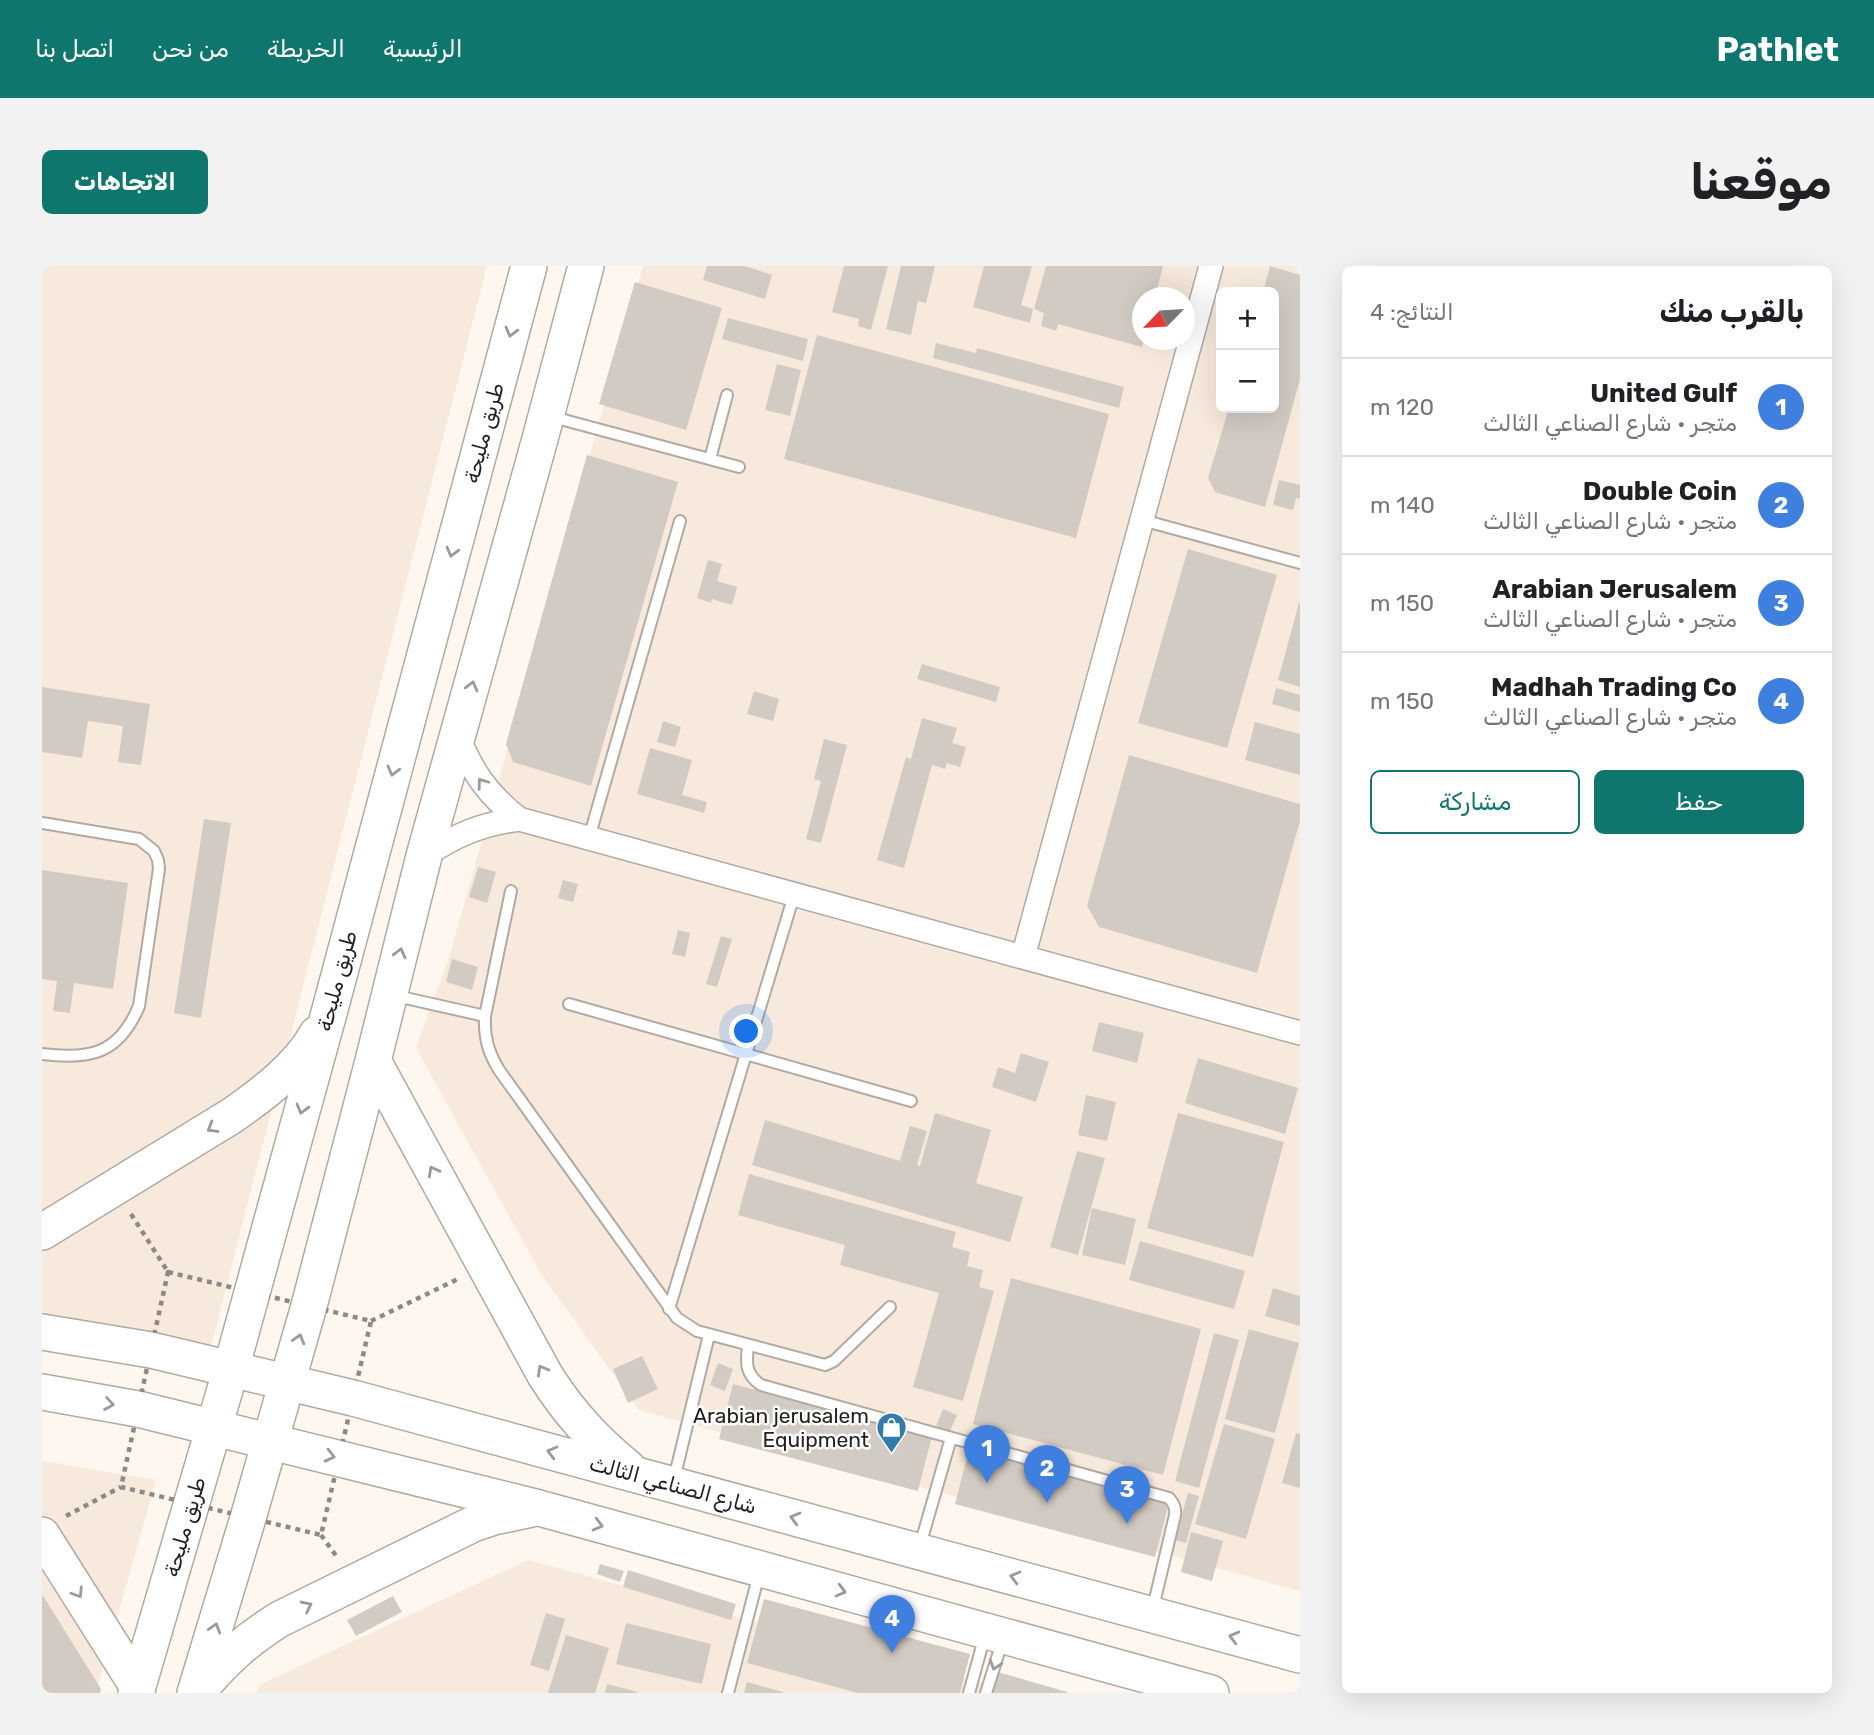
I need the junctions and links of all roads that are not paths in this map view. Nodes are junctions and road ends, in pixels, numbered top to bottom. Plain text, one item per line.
1 (528, 266) edge
2 (586, 266) edge
3 (1212, 266) edge
4 (497, 382) junction
5 (727, 395) dead end
6 (543, 427) junction
7 (710, 459) junction
8 (739, 467) dead end
9 (1142, 520) junction
10 (680, 521) dead end
11 (1300, 563) edge
12 (458, 737) junction
13 (519, 819) junction
14 (42, 823) edge
15 (589, 838) junction
16 (424, 856) junction
17 (510, 891) dead end
18 (793, 895) junction
19 (1023, 957) junction
20 (390, 994) junction
21 (569, 1004) dead end
22 (329, 1013) junction
23 (485, 1016) junction
24 (1300, 1033) edge
25 (42, 1054) edge
26 (746, 1054) junction
27 (373, 1061) junction
28 (911, 1101) dead end
29 (42, 1232) edge
30 (890, 1307) dead end
31 (669, 1309) junction
32 (42, 1332) edge
33 (709, 1335) junction
34 (748, 1345) junction
35 (231, 1369) junction
36 (287, 1382) junction
37 (42, 1392) edge
38 (214, 1429) junction
39 (951, 1438) junction
40 (270, 1441) junction
41 (636, 1475) junction
42 (672, 1485) junction
43 (539, 1508) junction
44 (53, 1526) edge
45 (919, 1551) junction
46 (760, 1569) junction
47 (1151, 1614) junction
48 (995, 1634) junction
49 (1300, 1655) edge
50 (137, 1690) edge
51 (196, 1693) edge
52 (728, 1693) edge
53 (969, 1693) edge
54 (986, 1693) edge
55 (1210, 1693) edge

1 -> 4 main road, طريق مليحة
2 - 6 main road
3 - 9 street
4 - 6 main road
4 -> 22 main road, طريق مليحة
5 - 7 lane
6 - 7 lane
12 -> 6 main road
7 - 8 lane
9 - 11 lane
9 - 19 street
10 - 15 lane
13 -> 12 street
12 - 16 main road
13 - 15 street
13 - 16 street
14 - 25 lane
15 - 18 street
20 -> 16 main road
17 - 23 lane
18 - 19 street
18 - 26 lane
19 - 24 street
20 - 23 lane
20 - 27 main road
21 - 26 lane
22 -> 29 main road
22 -> 35 main road, طريق مليحة
23 - 31 lane
26 - 28 lane
26 - 31 lane
36 -> 27 main road
41 -> 27 main road
30 - 34 lane
31 - 33 lane
32 - 35 main road, شارع الصناعي الثالث
33 - 34 lane
33 - 42 lane
34 - 39 lane
35 - 36 main road, شارع الصناعي الثالث
35 - 38 main road, طريق مليحة
36 - 40 main road
41 -> 36 main road, شارع الصناعي الثالث
37 -> 38 main road
38 - 40 main road
38 - 50 main road, طريق مليحة
39 - 45 lane
39 - 47 lane
40 -> 43 main road
51 -> 40 main road
41 - 42 main road, شارع الصناعي الثالث
45 -> 42 main road, شارع الصناعي الثالث
43 -> 46 main road
51 -> 43 main road
44 -> 50 main road
47 -> 45 main road, شارع الصناعي الثالث
46 -> 48 main road
46 - 52 lane
49 -> 47 main road, شارع الصناعي الثالث
48 - 53 lane
48 -> 54 lane
48 - 55 main road

